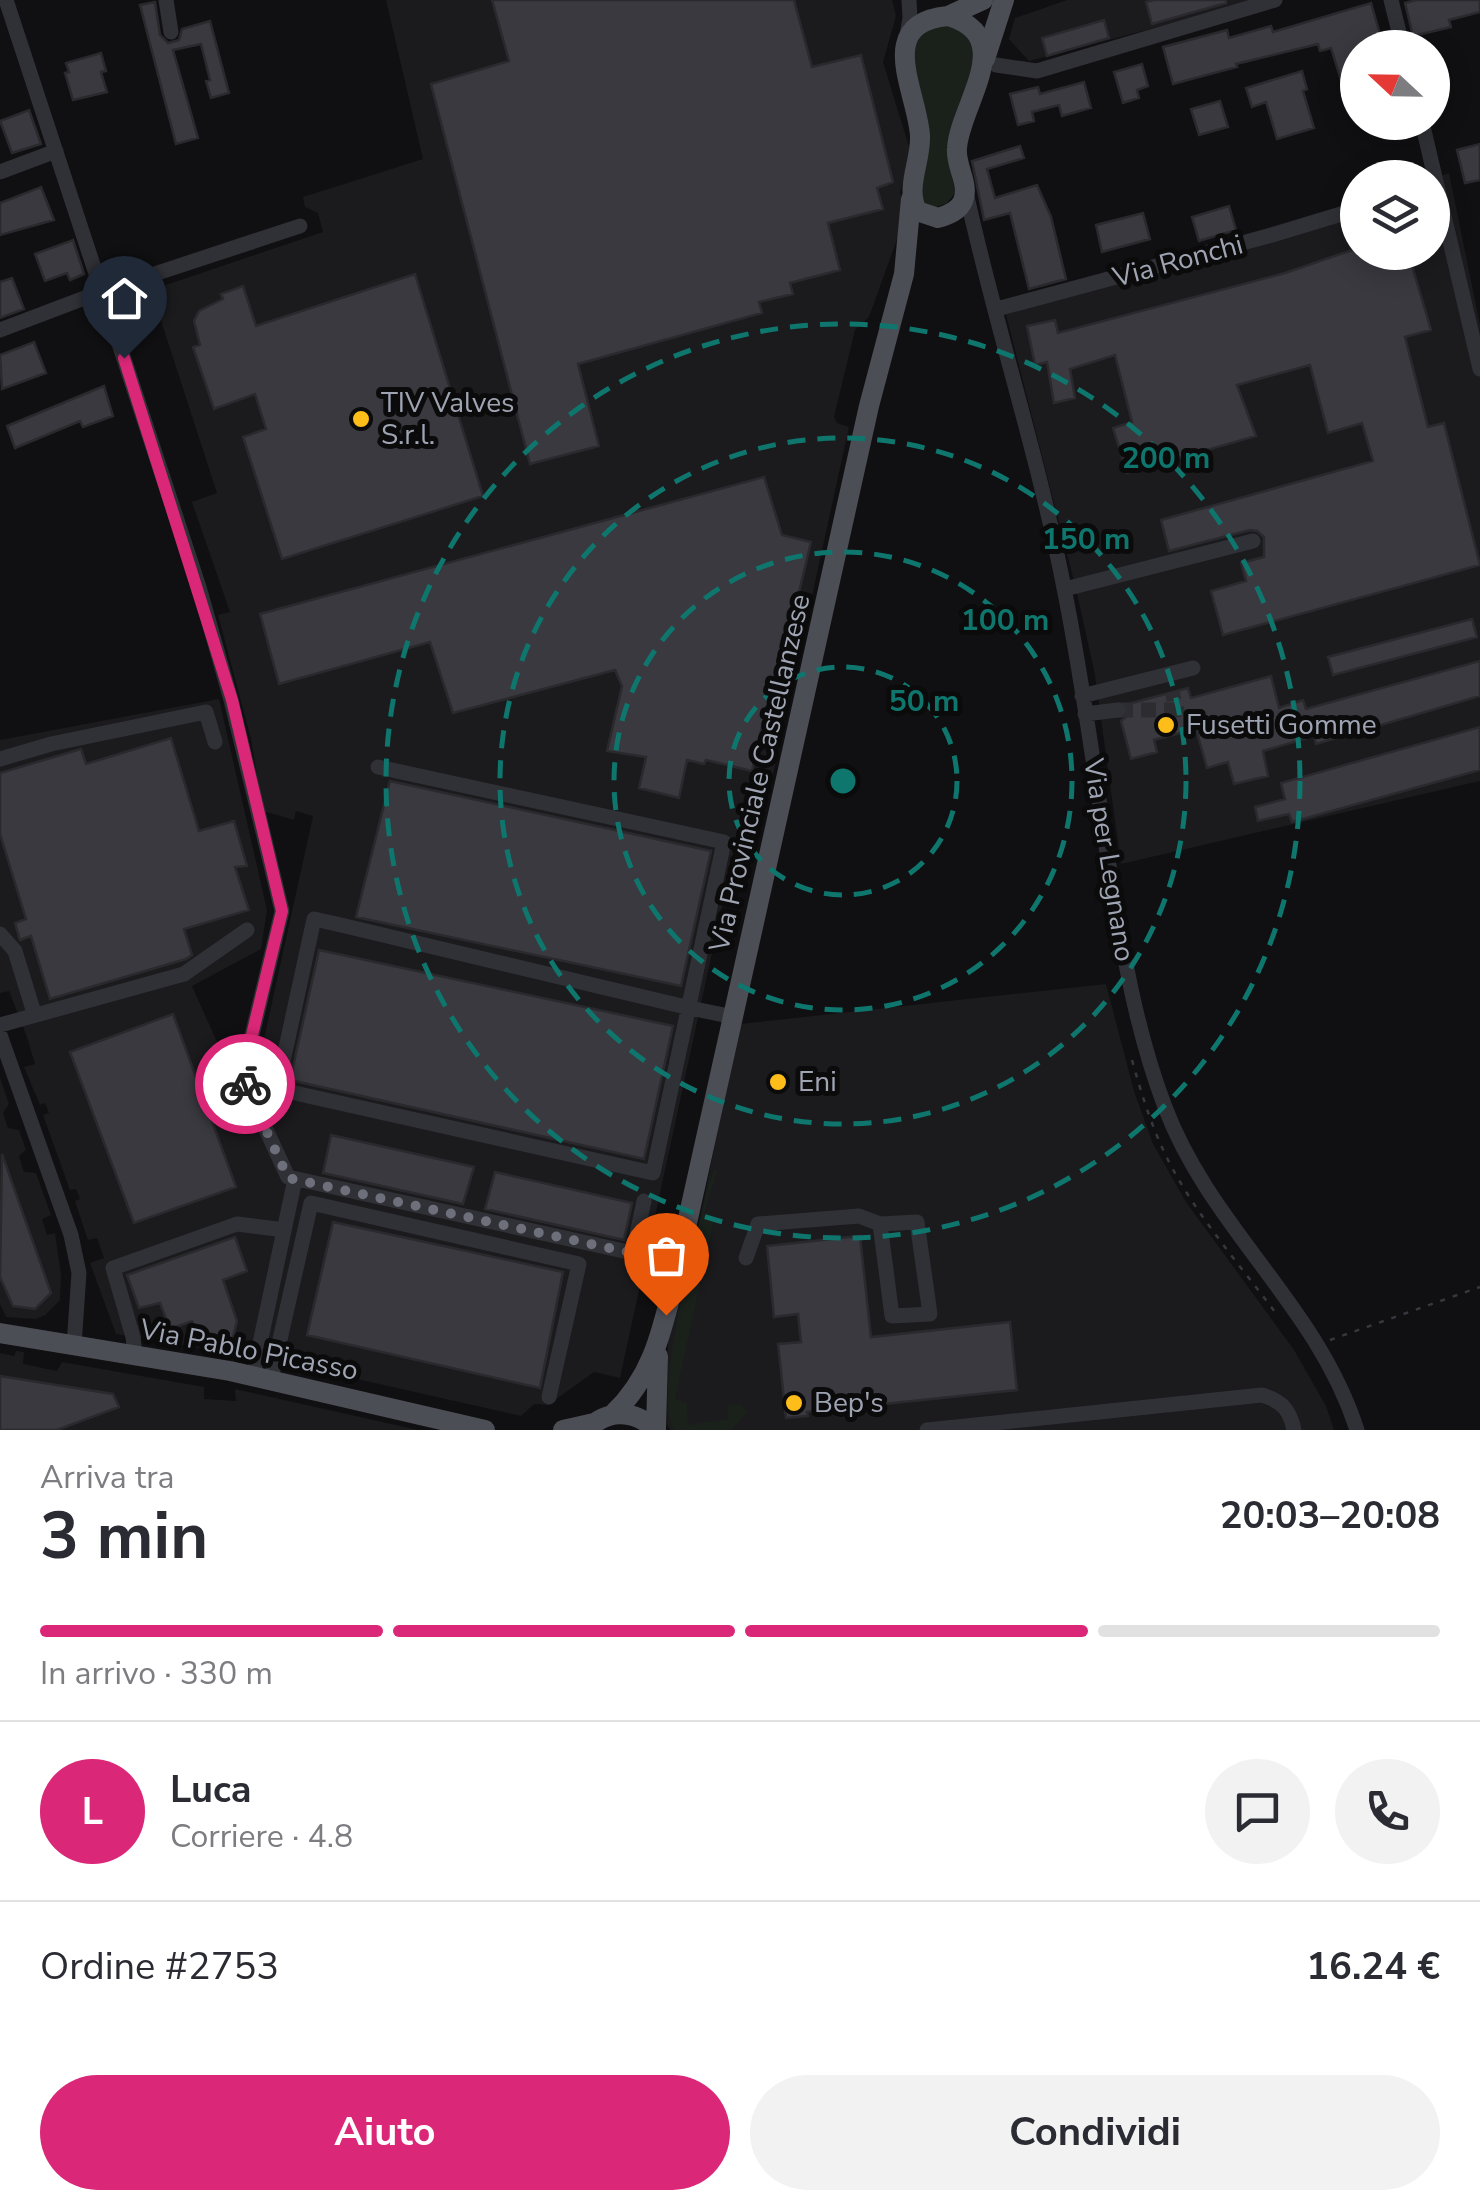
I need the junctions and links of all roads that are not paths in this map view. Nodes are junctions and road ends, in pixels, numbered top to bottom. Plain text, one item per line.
1 (6, 0) edge
2 (166, 0) edge
3 (910, 0) edge
4 (983, 0) edge
5 (1004, 0) edge
6 (1276, 0) edge
7 (1391, 0) edge
8 (941, 17) junction
9 (1398, 30) edge
10 (172, 32) dead end
11 (906, 43) junction
12 (990, 65) junction
13 (56, 152) junction
14 (0, 172) edge
15 (966, 188) junction
16 (911, 199) junction
17 (1340, 214) edge
18 (943, 216) junction
19 (300, 226) dead end
20 (977, 243) junction
21 (1450, 245) edge
22 (904, 274) junction
23 (102, 290) junction
24 (997, 310) junction
25 (0, 330) edge
26 (1480, 369) edge
27 (1253, 540) dead end
28 (1064, 590) junction
29 (1193, 668) dead end
30 (1167, 675) junction
31 (1172, 692) dead end
32 (1082, 696) junction
33 (1118, 710) tunnel mouth
34 (1086, 714) junction
35 (215, 742) dead end
36 (0, 759) edge
37 (378, 767) dead end
38 (282, 911) junction
39 (314, 919) junction
40 (247, 930) dead end
41 (0, 934) edge
42 (690, 1008) junction
43 (34, 1013) junction
44 (734, 1017) junction
45 (0, 1025) edge
46 (0, 1035) edge
47 (294, 1179) junction
48 (644, 1201) dead end
49 (880, 1224) junction
50 (277, 1229) dead end
51 (633, 1252) junction
52 (746, 1258) dead end
53 (678, 1263) junction
54 (0, 1334) edge
55 (658, 1344) junction
56 (74, 1345) junction
57 (135, 1355) junction
58 (262, 1377) junction
59 (549, 1398) dead end
60 (598, 1422) edge
61 (485, 1430) edge
62 (563, 1430) edge
63 (656, 1430) edge
64 (929, 1430) edge
65 (1294, 1430) edge
66 (1356, 1430) edge

1 - 13 street
2 - 10 street
3 - 8 street
3 - 11 street
4 - 8 main road
5 - 12 main road
6 - 12 street
7 - 9 street
8 - 11 main road
8 - 12 main road
11 - 16 main road, Via Provinciale Castellanzese
12 - 15 main road
13 - 14 street
13 - 23 street
15 - 18 main road, Via Provinciale Castellanzese
15 - 20 street, Via per Legnano
16 - 18 main road
16 - 22 main road, Via Provinciale Castellanzese
17 - 24 street, Via Ronchi
18 - 20 street, Via per Legnano
18 - 22 main road, Via Provinciale Castellanzese
19 - 23 street
20 - 24 street, Via per Legnano
21 - 26 street
22 - 44 main road, Via Provinciale Castellanzese
23 - 25 street
23 - 38 street
24 - 28 street, Via per Legnano
27 - 28 street
28 - 32 street, Via per Legnano
29 - 30 street
30 - 31 street
30 - 32 street
32 - 34 street, Via per Legnano
33 - 34 street
34 - 66 street, Via per Legnano
35 - 36 street
37 - 42 street
38 - 39 street
38 - 47 street
39 - 42 street
39 - 42 street
40 - 43 street
41 - 43 street
42 - 44 street
43 - 45 street
44 - 53 main road, Via Provinciale Castellanzese
46 - 56 street
47 - 51 street
47 - 58 street
48 - 51 street
49 - 49 street
49 - 52 street
50 - 57 street
51 - 53 street
53 - 55 main road, Via Provinciale Castellanzese
54 - 56 main road, Via Pablo Picasso
55 - 60 main road
55 - 63 main road
56 - 57 main road, Via Pablo Picasso
57 - 58 main road, Via Pablo Picasso
58 - 59 street
58 - 61 main road, Via Pablo Picasso
60 - 62 main road
60 - 63 main road
64 - 65 street

